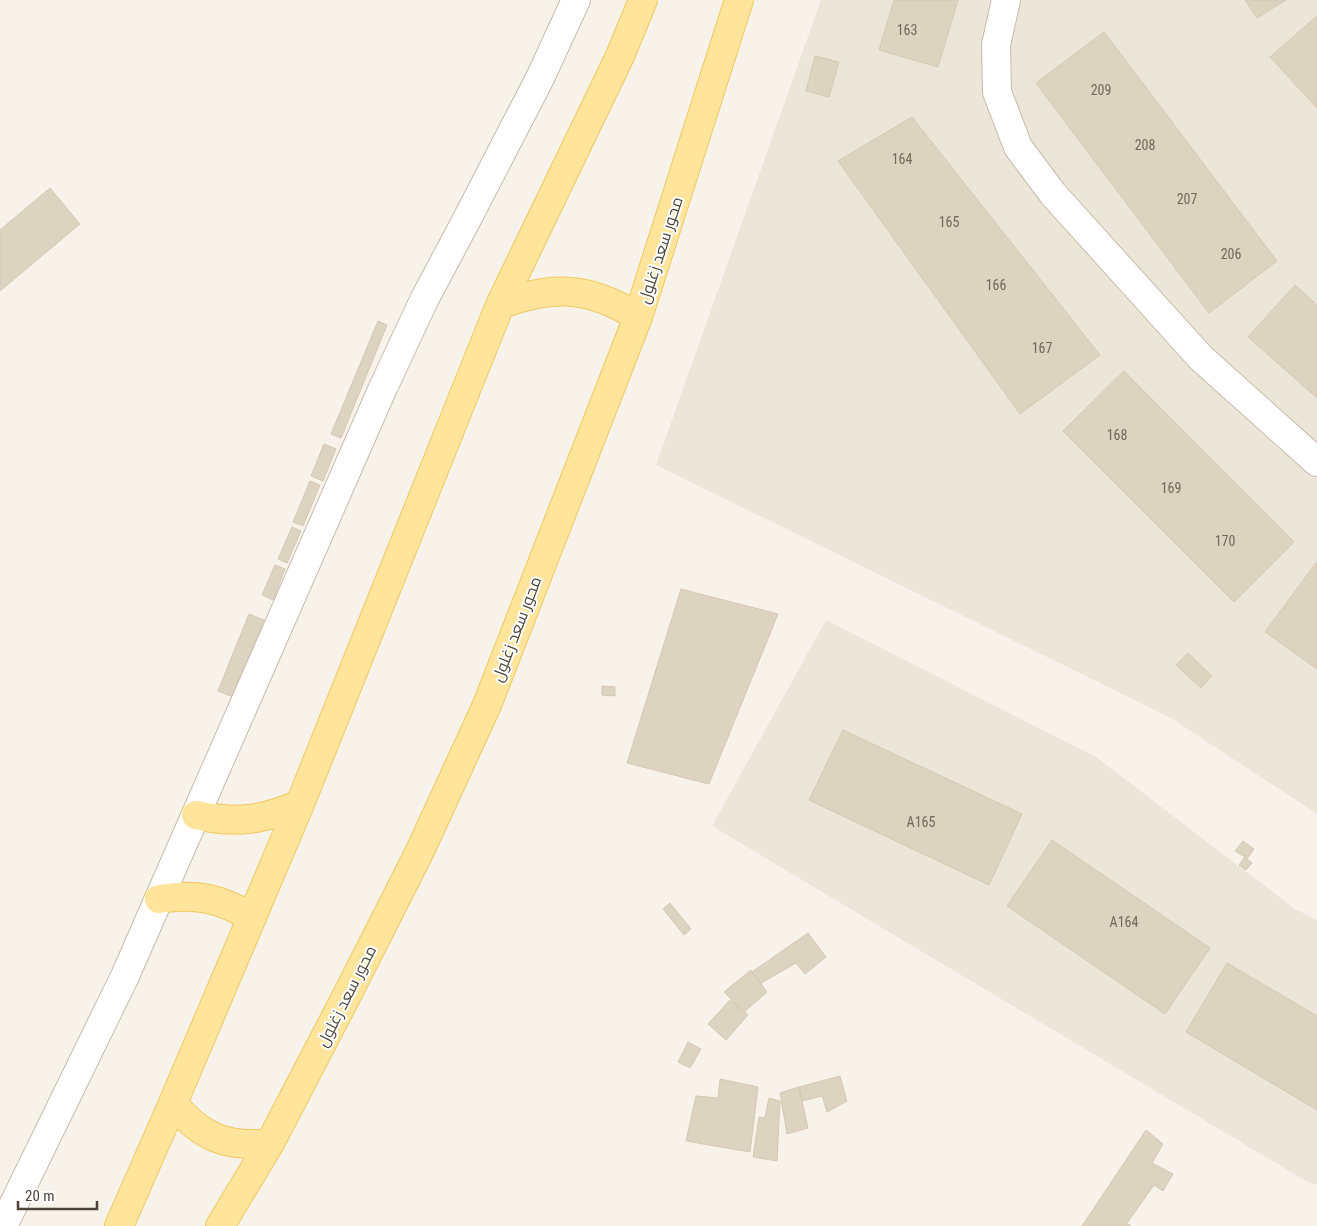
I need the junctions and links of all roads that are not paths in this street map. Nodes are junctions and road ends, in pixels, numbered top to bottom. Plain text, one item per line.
1 (576, 0) edge
2 (643, 0) edge
3 (739, 0) edge
4 (1006, 0) edge
5 (500, 305) junction
6 (638, 317) junction
7 (1317, 462) edge
8 (300, 804) junction
9 (196, 815) junction
10 (159, 899) junction
11 (252, 918) junction
12 (173, 1103) junction
13 (270, 1143) junction
14 (2, 1226) edge
15 (119, 1226) edge
16 (220, 1226) edge

1 - 9 street
2 - 5 main road
3 - 6 main road, محور سعد زغلول
4 - 7 street
5 - 6 main road
5 - 8 main road
6 - 13 main road, محور سعد زغلول
8 - 9 main road
8 - 11 main road
9 - 10 street
10 - 11 main road
10 - 14 street
11 - 12 main road
12 - 13 main road
12 - 15 main road
13 - 16 main road, محور سعد زغلول

